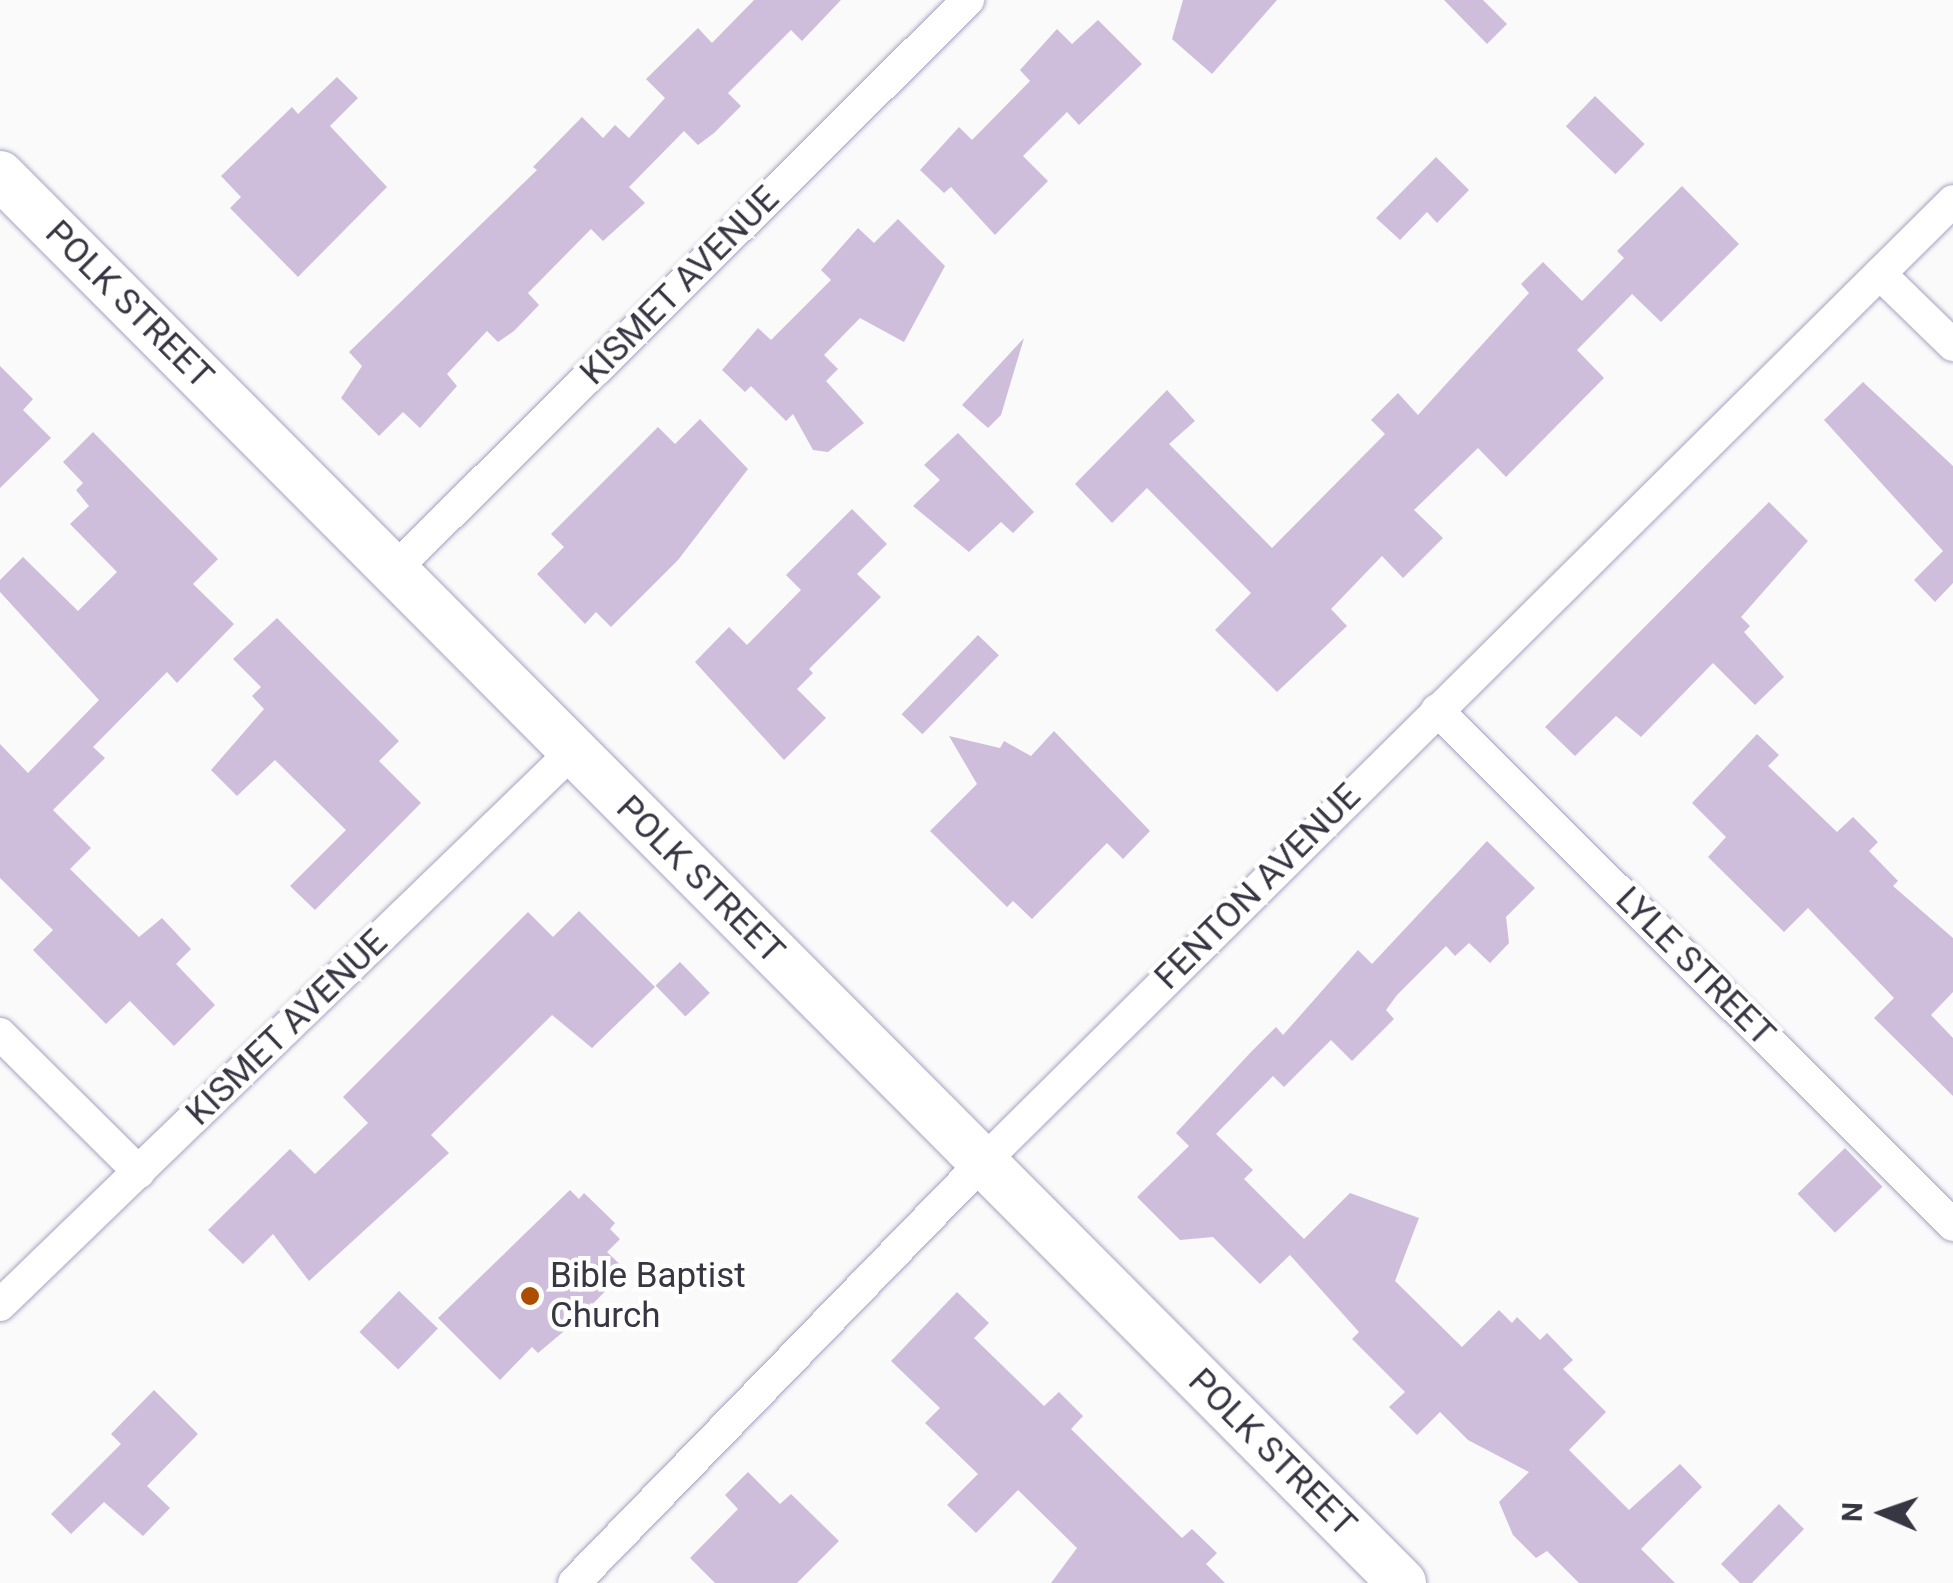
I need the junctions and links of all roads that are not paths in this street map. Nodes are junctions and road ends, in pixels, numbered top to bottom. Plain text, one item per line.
1 (968, 0) edge
2 (0, 175) edge
3 (1953, 201) edge
4 (1880, 274) junction
5 (1953, 345) edge
6 (392, 572) junction
7 (1437, 710) junction
8 (573, 750) junction
9 (0, 1034) edge
10 (981, 1164) junction
11 (139, 1172) junction
12 (1953, 1225) edge
13 (0, 1305) edge
14 (574, 1583) edge
15 (1402, 1583) edge

1 - 6 street, KISMET AVENUE
2 - 6 street, POLK STREET
3 - 4 street, FENTON AVENUE
4 - 5 street
4 - 7 street, FENTON AVENUE
6 - 8 street, POLK STREET
7 - 10 street, FENTON AVENUE
7 - 12 street, LYLE STREET
8 - 10 street, POLK STREET
8 - 11 street, KISMET AVENUE
9 - 11 street
10 - 14 street, FENTON AVENUE
10 - 15 street, POLK STREET
11 - 13 street, KISMET AVENUE

